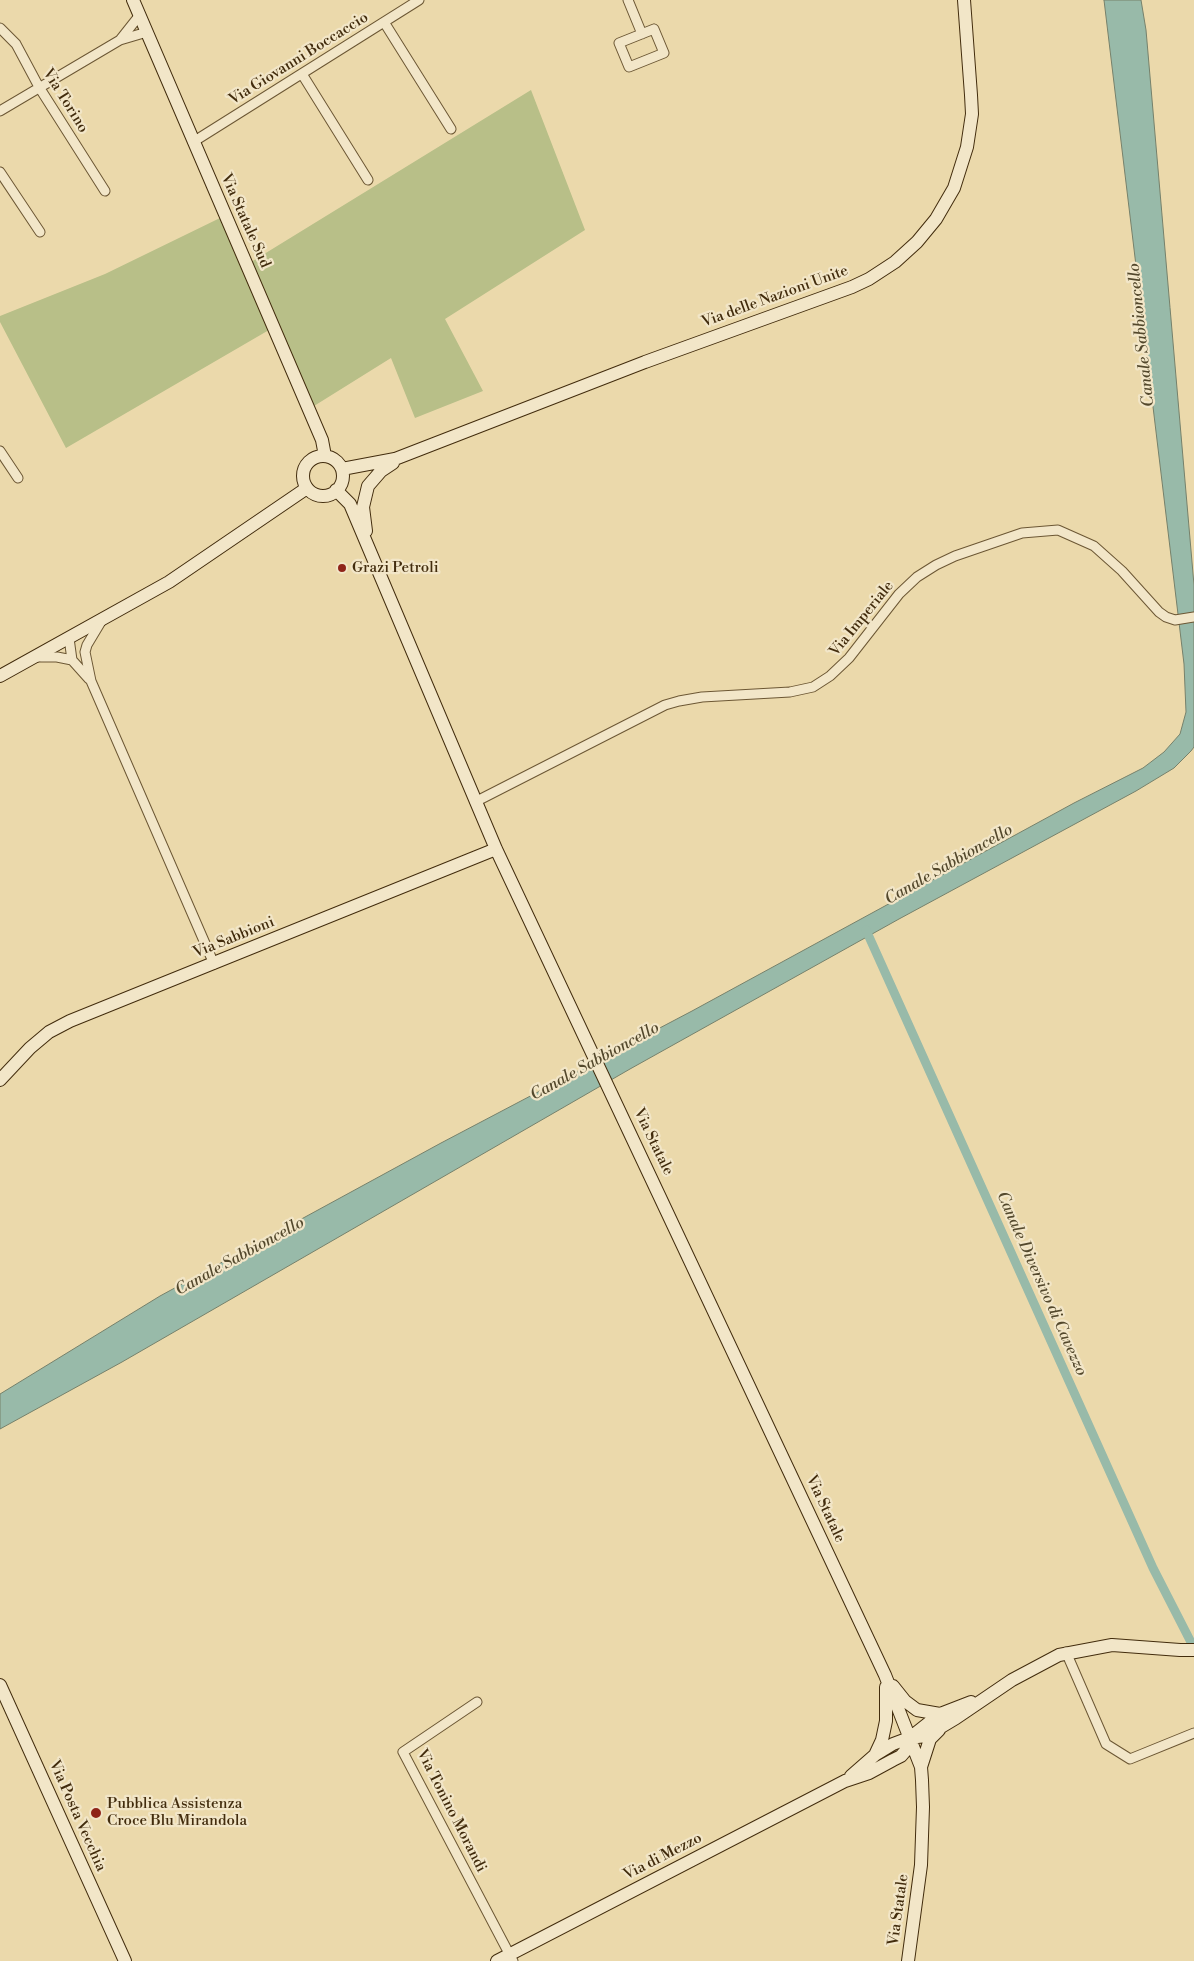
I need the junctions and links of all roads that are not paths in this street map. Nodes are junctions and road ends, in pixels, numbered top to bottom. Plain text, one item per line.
1 (133, 0) edge
2 (420, 0) edge
3 (628, 0) edge
4 (964, 0) edge
5 (139, 16) junction
6 (384, 22) junction
7 (0, 28) edge
8 (147, 32) junction
9 (642, 34) junction
10 (120, 40) junction
11 (302, 74) junction
12 (38, 87) junction
13 (0, 111) edge
14 (451, 129) dead end
15 (194, 142) junction
16 (0, 172) edge
17 (368, 180) dead end
18 (105, 191) dead end
19 (40, 232) dead end
20 (0, 451) edge
21 (325, 456) junction
22 (395, 459) junction
23 (342, 469) junction
24 (18, 478) dead end
25 (307, 488) junction
26 (336, 490) junction
27 (372, 556) junction
28 (1194, 617) edge
29 (102, 620) junction
30 (69, 638) junction
31 (85, 652) junction
32 (35, 657) junction
33 (72, 660) junction
34 (0, 676) edge
35 (91, 681) junction
36 (475, 802) junction
37 (496, 849) junction
38 (214, 964) junction
39 (0, 1080) edge
40 (1194, 1650) edge
41 (1066, 1652) junction
42 (886, 1675) junction
43 (0, 1685) edge
44 (477, 1702) dead end
45 (941, 1720) junction
46 (1194, 1733) edge
47 (909, 1738) junction
48 (875, 1755) junction
49 (901, 1756) junction
50 (921, 1767) junction
51 (845, 1781) junction
52 (511, 1958) edge
53 (125, 1961) edge
54 (497, 1961) edge
55 (908, 1961) edge

1 - 5 main road, Via Statale Sud
2 - 6 street, Via Giovanni Boccaccio
3 - 9 street
4 - 22 main road, Via delle Nazioni Unite
5 - 8 main road, Via Statale Sud
5 - 10 street
6 - 11 street, Via Giovanni Boccaccio
6 - 14 street
7 - 12 street, Via Torino
8 - 10 street
8 - 15 main road, Via Statale Sud
9 - 9 street
10 - 12 street
11 - 15 street, Via Giovanni Boccaccio
11 - 17 street
12 - 13 street
12 - 18 street, Via Torino
15 - 21 main road, Via Statale Sud
16 - 19 street
20 - 24 street
21 - 23 main road
21 - 25 main road
22 - 23 main road, Via delle Nazioni Unite
22 - 27 main road, Via delle Nazioni Unite
23 - 26 main road
25 - 26 main road
25 - 29 main road
26 - 27 main road
27 - 36 main road, Via Statale
28 - 36 street, Via Imperiale
29 - 30 main road
29 - 31 street
30 - 31 street
30 - 32 main road
30 - 33 street
31 - 35 street
32 - 33 street
32 - 34 main road
33 - 35 street
35 - 38 street
36 - 37 main road, Via Statale
37 - 38 main road, Via Sabbioni
37 - 42 main road, Via Statale
38 - 39 main road, Via Sabbioni
40 - 41 main road
41 - 45 main road
41 - 46 street
42 - 45 main road
42 - 47 main road, Via Statale
42 - 48 main road
43 - 53 main road, Via Posta Vecchia
44 - 52 street, Via Tonino Morandi
45 - 47 main road
45 - 50 main road
47 - 48 main road
47 - 49 main road
47 - 50 main road, Via Statale
48 - 51 main road
49 - 50 main road
49 - 51 main road
50 - 55 main road, Via Statale
51 - 52 main road, Via di Mezzo
52 - 54 main road, Via di Mezzo

